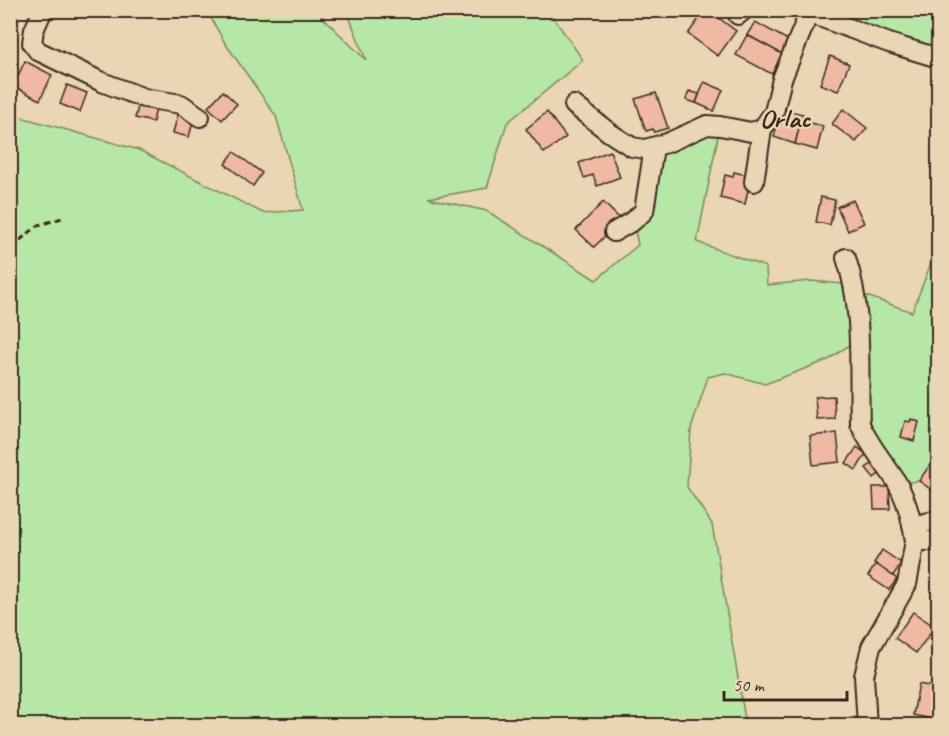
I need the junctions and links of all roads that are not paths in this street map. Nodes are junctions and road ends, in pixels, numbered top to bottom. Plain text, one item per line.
1 (43, 10) edge
2 (807, 12) edge
3 (939, 58) edge
4 (574, 105) dead end
5 (200, 117) dead end
6 (762, 129) junction
7 (654, 147) junction
8 (754, 182) dead end
9 (614, 232) dead end
10 (846, 258) dead end
11 (939, 520) edge
12 (914, 533) junction
13 (939, 541) edge
14 (867, 726) edge

1 - 5 street
2 - 3 street
2 - 6 street
4 - 7 street
6 - 7 street
6 - 8 street
7 - 9 street
10 - 12 street
11 - 12 street
12 - 13 street
12 - 14 street

